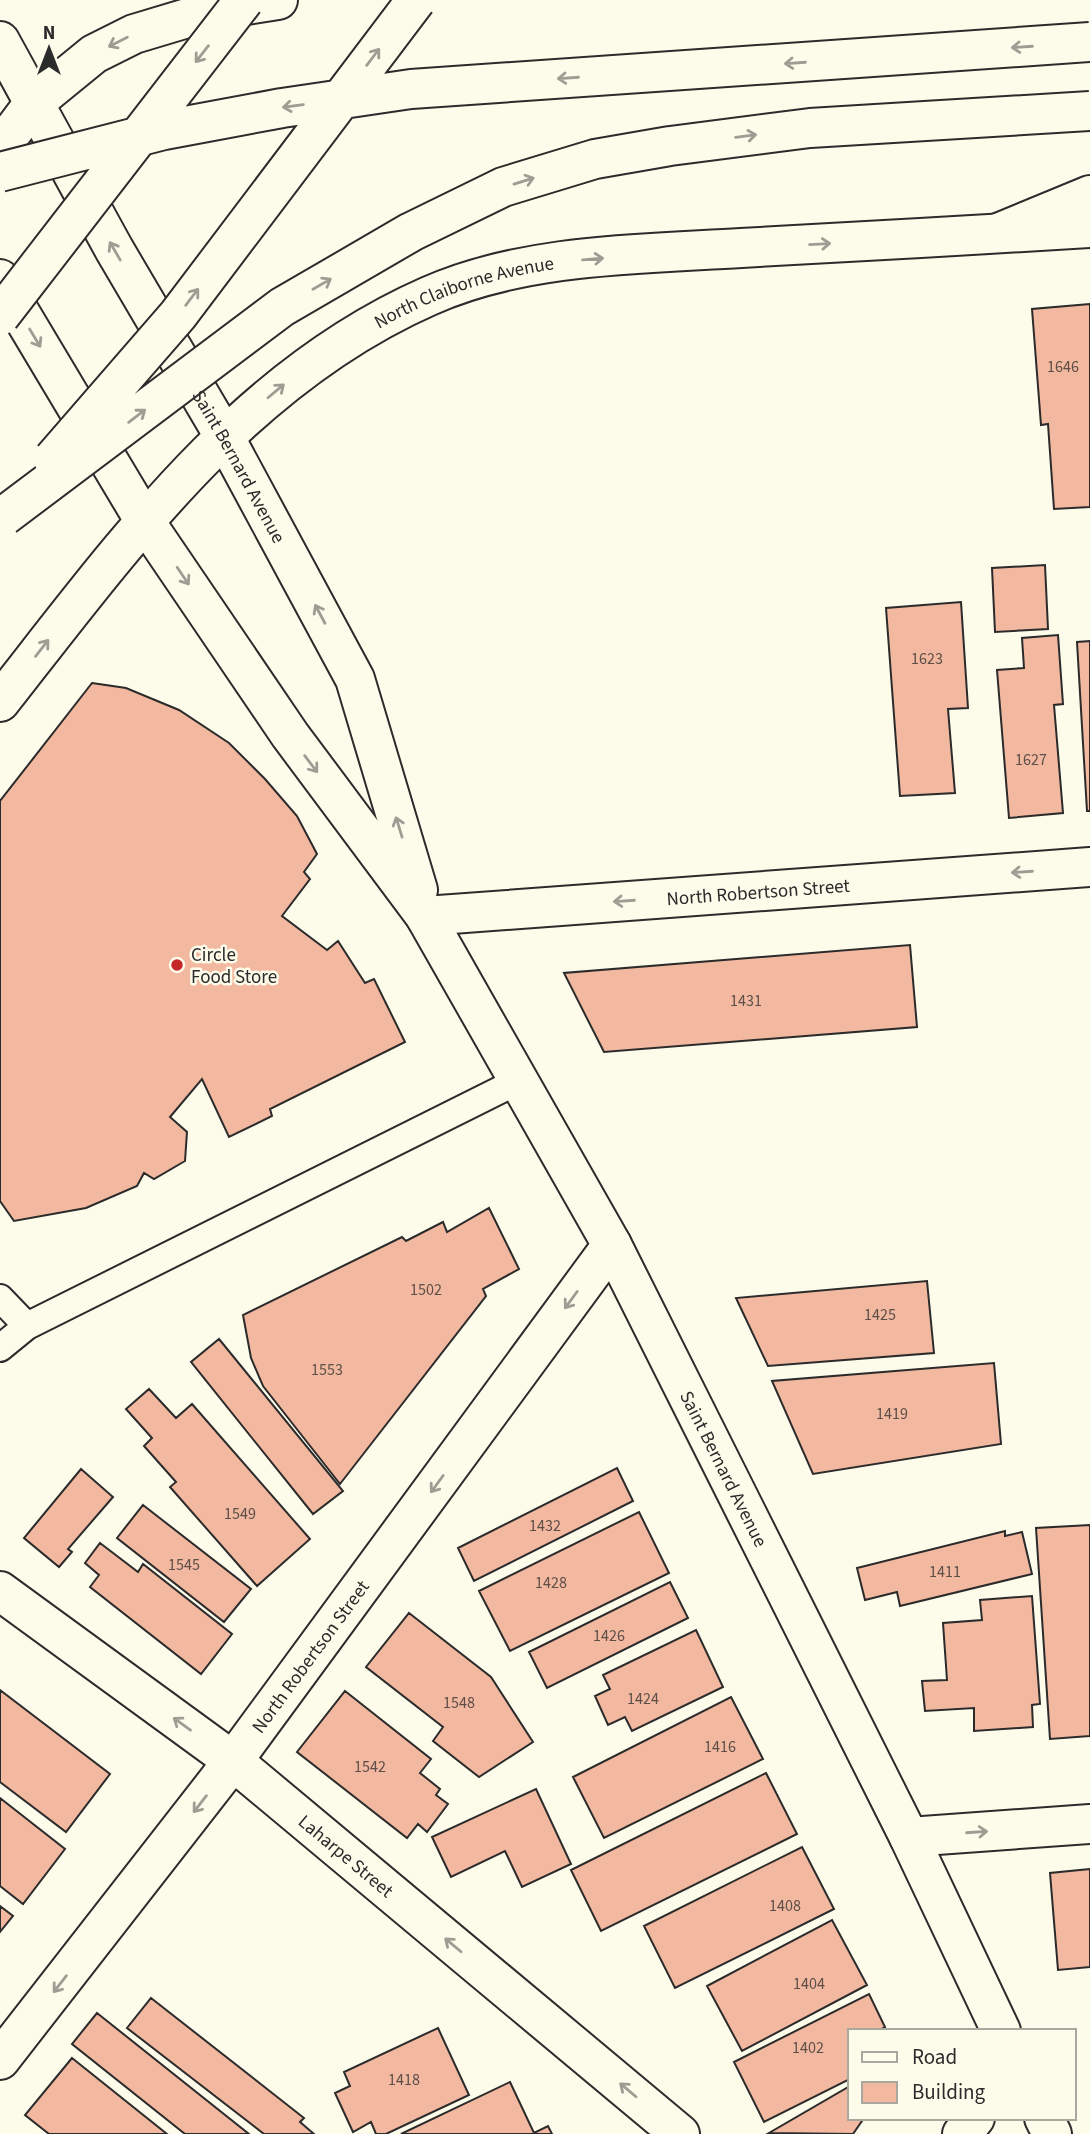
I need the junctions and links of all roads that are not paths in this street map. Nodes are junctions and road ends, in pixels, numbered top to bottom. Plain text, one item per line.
1 (244, 0) edge
2 (278, 0) edge
3 (416, 0) edge
4 (0, 41) edge
5 (1090, 42) edge
6 (34, 103) junction
7 (1090, 111) edge
8 (0, 148) edge
9 (0, 172) edge
10 (1090, 195) edge
11 (1090, 228) edge
12 (998, 233) junction
13 (0, 279) edge
14 (0, 316) edge
15 (224, 436) junction
16 (2, 518) edge
17 (144, 520) junction
18 (0, 702) edge
19 (1090, 867) edge
20 (425, 916) junction
21 (519, 1081) junction
22 (612, 1245) junction
23 (0, 1298) edge
24 (27, 1326) junction
25 (0, 1348) edge
26 (0, 1591) edge
27 (233, 1761) junction
28 (1090, 1824) edge
29 (909, 1837) junction
30 (1000, 2029) edge
31 (0, 2060) edge
32 (973, 2120) edge
33 (680, 2134) edge
34 (962, 2134) edge

1 -> 14 main road, bridge
2 -> 6 main road
16 -> 3 main road, bridge
4 - 6 main road, Saint Bernard Avenue
5 -> 9 main road, bridge
6 - 8 main road
15 -> 6 main road, Saint Bernard Avenue
16 -> 7 main road, bridge
10 - 12 main road
11 - 12 main road, North Claiborne Avenue
15 -> 12 main road, North Claiborne Avenue
13 -> 17 main road, Saint Bernard Avenue
15 - 17 main road, North Claiborne Avenue
20 -> 15 main road, Saint Bernard Avenue
18 -> 17 main road, North Claiborne Avenue
17 -> 20 main road, Saint Bernard Avenue
19 -> 20 main road, North Robertson Street
20 - 21 main road, Saint Bernard Avenue
21 - 22 main road, Saint Bernard Avenue
21 - 24 lane
22 -> 27 main road, North Robertson Street
22 - 29 main road, Saint Bernard Avenue
23 - 24 lane
24 - 25 lane
27 -> 26 main road, Laharpe Street
27 -> 31 main road, North Robertson Street
33 -> 27 main road, Laharpe Street
29 -> 28 main road
29 - 30 main road, Saint Bernard Avenue
32 - 34 main road

